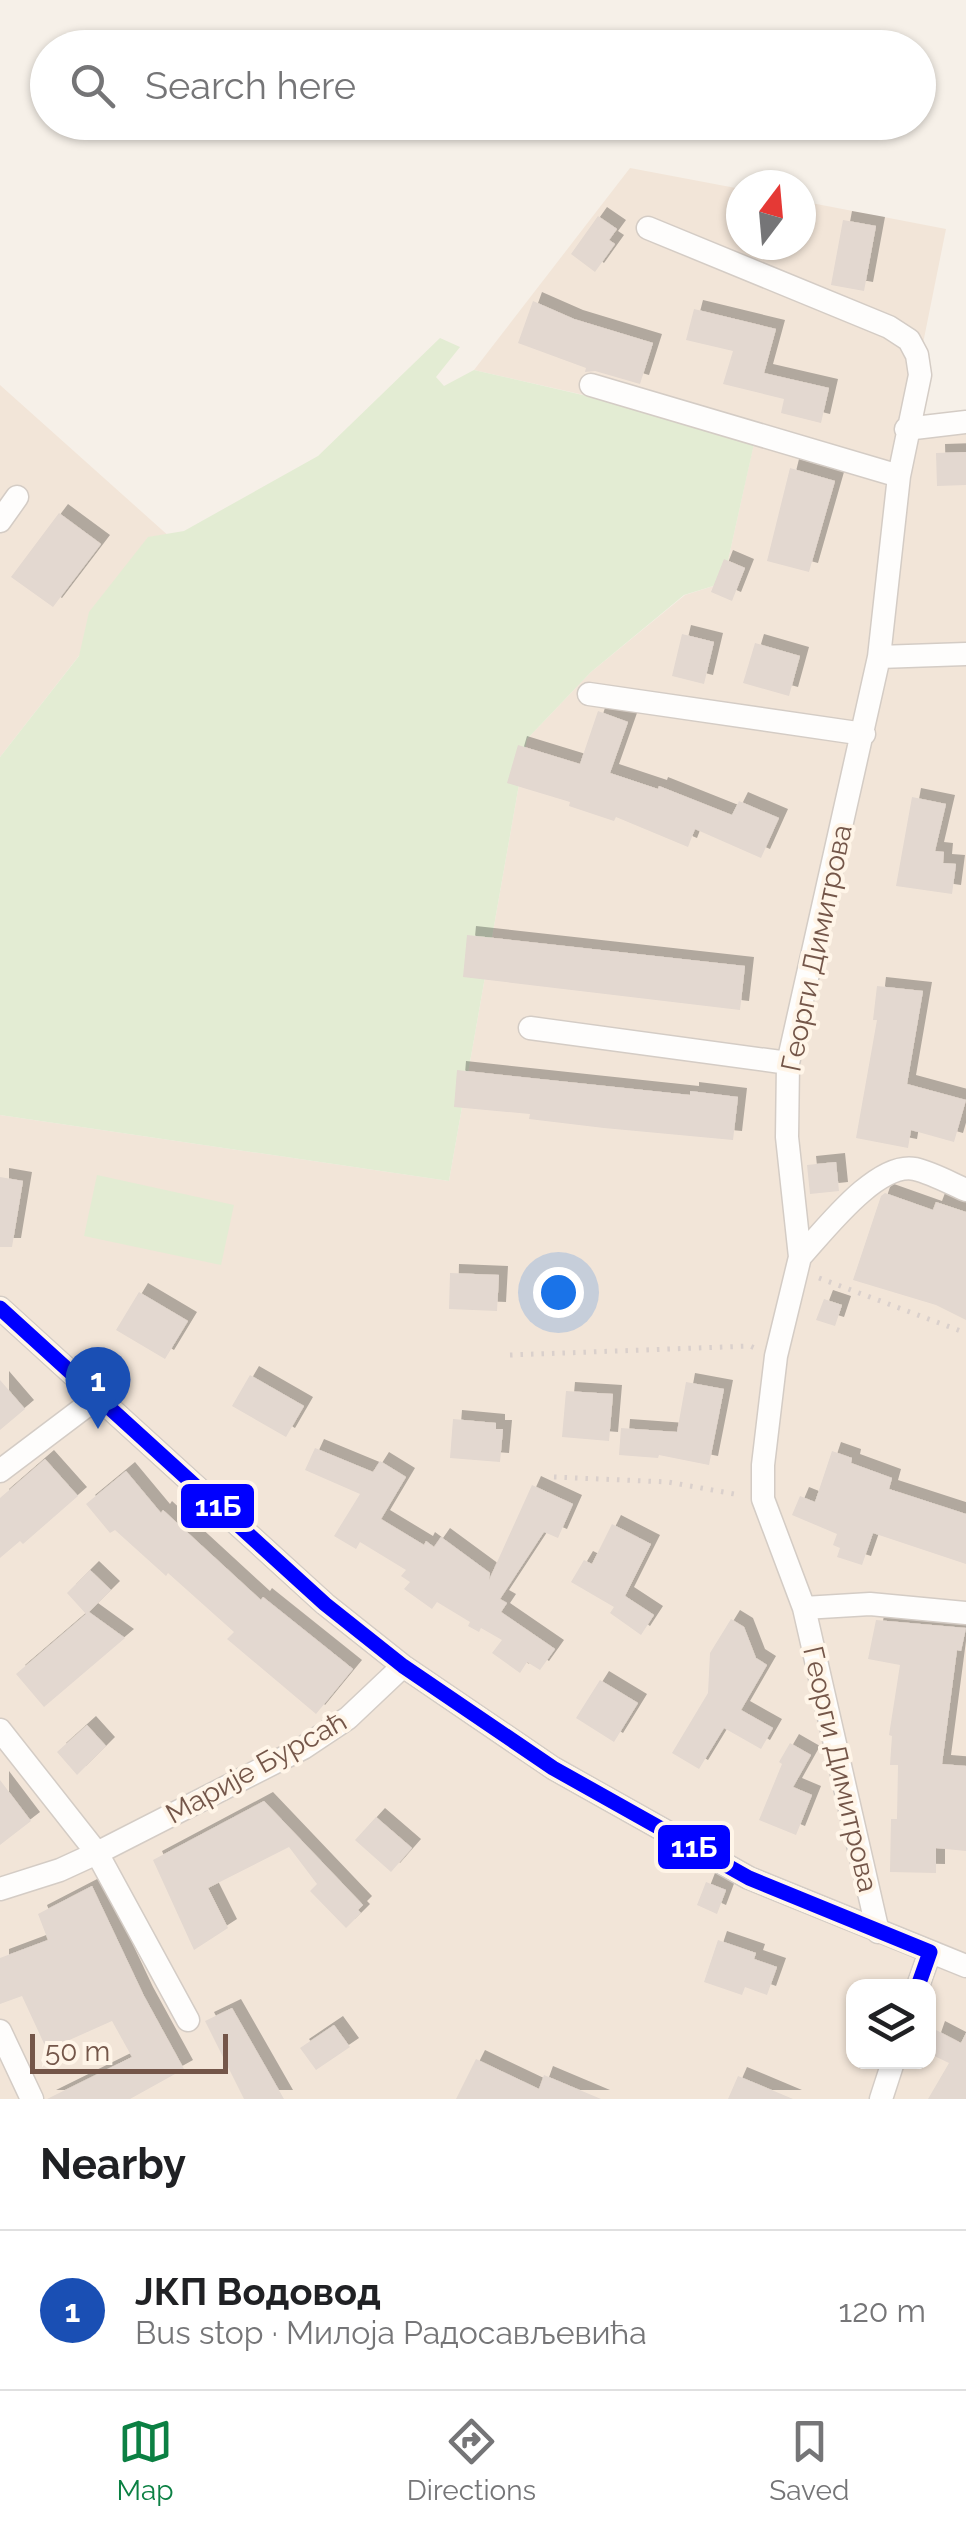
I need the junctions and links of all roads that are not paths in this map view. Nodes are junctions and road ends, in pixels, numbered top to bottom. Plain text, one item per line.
1 (648, 228) dead end
2 (591, 385) dead end
3 (966, 422) edge
4 (906, 429) junction
5 (899, 476) junction
6 (17, 498) dead end
7 (0, 521) edge
8 (966, 654) edge
9 (879, 657) junction
10 (589, 694) dead end
11 (864, 734) junction
12 (530, 1028) dead end
13 (788, 1063) junction
14 (966, 1190) edge
15 (799, 1263) junction
16 (0, 1308) edge
17 (98, 1397) junction
18 (0, 1470) edge
19 (804, 1608) junction
20 (966, 1613) edge
21 (403, 1666) junction
22 (0, 1730) edge
23 (97, 1853) junction
24 (0, 1889) edge
25 (878, 1932) junction
26 (930, 1952) junction
27 (966, 1966) edge
28 (920, 1979) edge
29 (188, 2020) dead end
30 (0, 2032) edge
31 (891, 2069) edge
32 (32, 2099) edge
33 (881, 2099) edge

1 - 4 street, Георги Димитрова
2 - 5 street
3 - 4 street
4 - 5 street, Георги Димитрова
5 - 9 street, Георги Димитрова
6 - 7 street
8 - 9 street
9 - 11 street, Георги Димитрова
10 - 11 street
11 - 13 street, Георги Димитрова
12 - 13 street
13 - 15 street, Георги Димитрова
14 - 15 street
15 - 19 street, Георги Димитрова
16 - 17 street
17 - 18 street
17 - 21 street
19 - 20 street
19 - 25 street, Георги Димитрова
21 - 23 street, Марије Бурсаћ
21 - 25 street
22 - 23 street
23 - 24 street, Марије Бурсаћ
23 - 29 street
25 - 26 street
26 - 27 street
26 - 28 street
30 - 32 street
31 - 33 street

